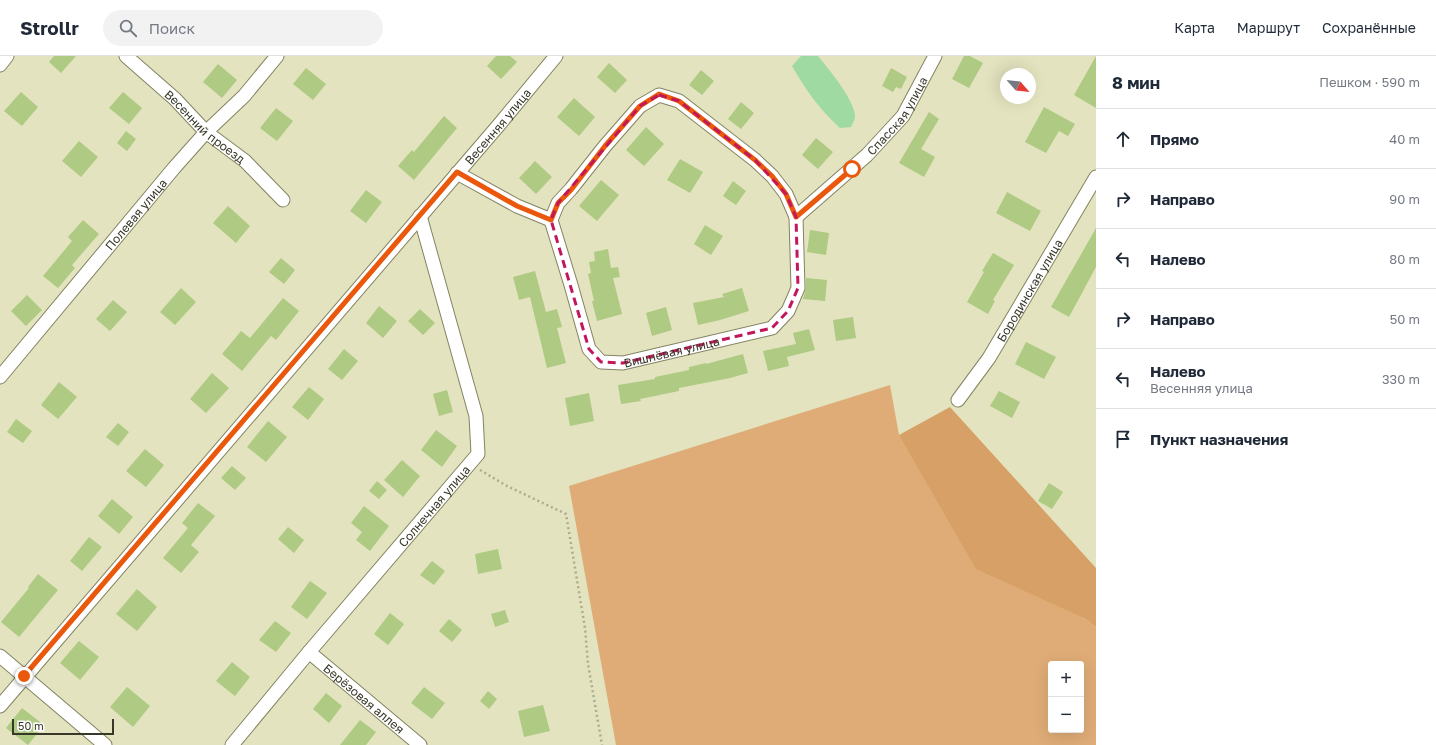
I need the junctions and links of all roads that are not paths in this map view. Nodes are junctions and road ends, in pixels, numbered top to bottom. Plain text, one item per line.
1 (7, 56) edge
2 (126, 56) edge
3 (277, 56) edge
4 (556, 56) edge
5 (935, 56) edge
6 (0, 65) edge
7 (206, 132) junction
8 (457, 172) junction
9 (1096, 177) edge
10 (282, 200) dead end
11 (420, 216) junction
12 (796, 217) junction
13 (551, 220) junction
14 (0, 377) edge
15 (958, 400) dead end
16 (309, 652) junction
17 (0, 656) edge
18 (24, 676) junction
19 (0, 706) edge
20 (105, 745) edge
21 (232, 745) edge
22 (420, 745) edge

1 - 6 street
2 - 7 street, Весенний проезд
3 - 7 street, Полевая улица
4 - 8 street, Весенняя улица
5 - 12 street, Спасская улица
7 - 10 street, Весенний проезд
7 - 14 street, Полевая улица
8 - 11 street, Весенняя улица
8 - 13 street
9 - 15 street, Бородинская улица
11 - 16 street, Солнечная улица
11 - 18 street, Весенняя улица
12 - 13 street
12 - 13 street, Вишнёвая улица
16 - 21 street, Солнечная улица
16 - 22 street, Берёзовая аллея
17 - 18 street
18 - 19 street, Весенняя улица
18 - 20 street

